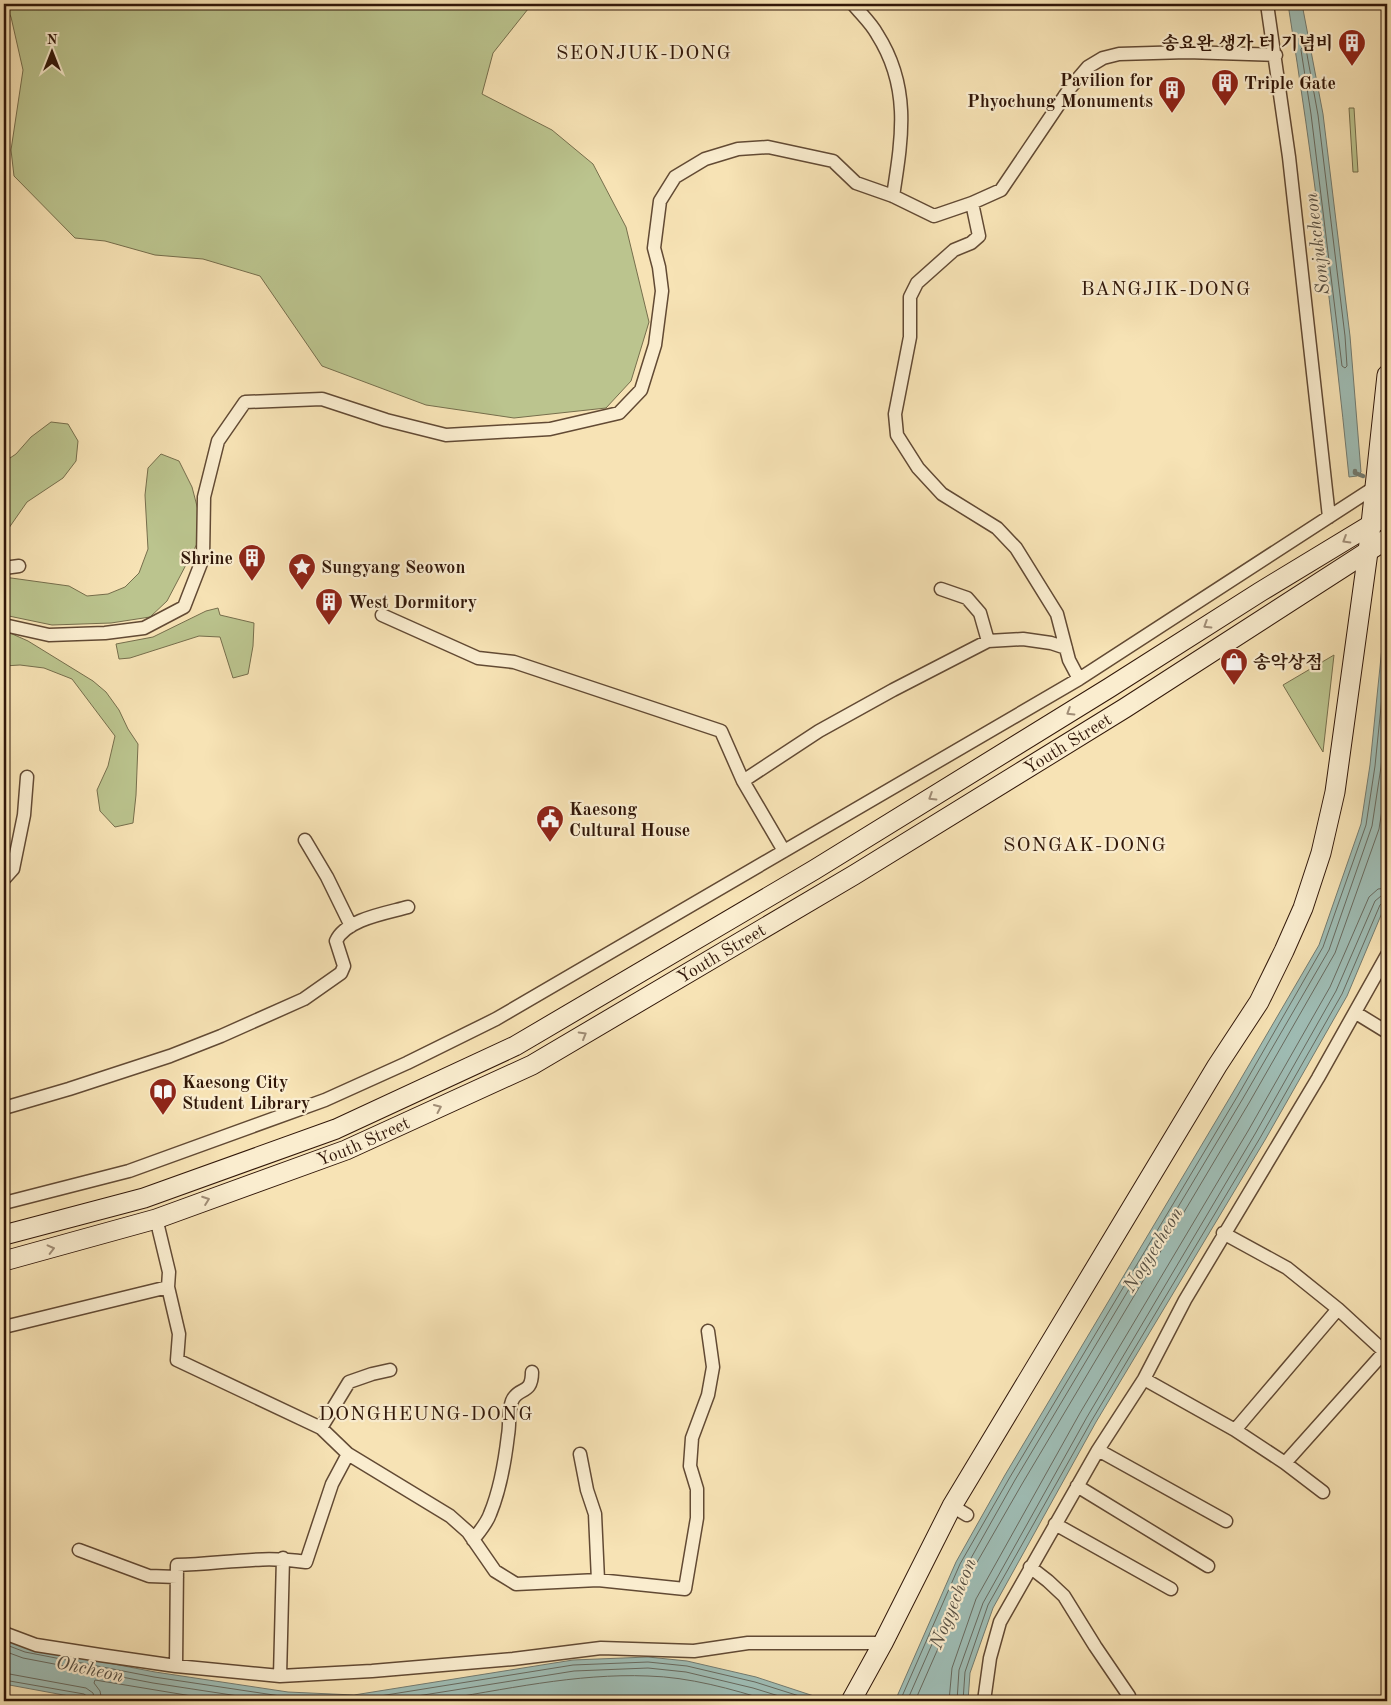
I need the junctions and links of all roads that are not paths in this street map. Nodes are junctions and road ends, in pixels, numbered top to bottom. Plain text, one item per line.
1 (853, 4) edge
2 (1267, 4) edge
3 (1276, 55) junction
4 (893, 196) junction
5 (972, 203) junction
6 (1387, 376) edge
7 (1375, 488) junction
8 (1387, 515) edge
9 (1330, 516) junction
10 (1370, 525) junction
11 (1387, 539) edge
12 (1368, 552) junction
13 (19, 566) dead end
14 (4, 568) edge
15 (941, 589) dead end
16 (382, 615) dead end
17 (4, 625) edge
18 (988, 641) junction
19 (1066, 648) junction
20 (1079, 679) junction
21 (27, 777) dead end
22 (744, 781) junction
23 (305, 840) dead end
24 (784, 851) junction
25 (4, 878) edge
26 (408, 907) dead end
27 (351, 926) junction
28 (1387, 955) edge
29 (1356, 1012) junction
30 (1387, 1032) edge
31 (4, 1108) edge
32 (4, 1203) edge
33 (156, 1218) junction
34 (1223, 1234) junction
35 (4, 1235) edge
36 (4, 1261) edge
37 (168, 1287) junction
38 (1338, 1309) junction
39 (4, 1327) edge
40 (708, 1331) dead end
41 (1386, 1351) edge
42 (390, 1370) dead end
43 (532, 1372) dead end
44 (1144, 1379) junction
45 (321, 1428) junction
46 (1235, 1430) junction
47 (1098, 1450) junction
48 (348, 1454) junction
49 (580, 1454) dead end
50 (1285, 1463) junction
51 (1077, 1486) junction
52 (1323, 1492) dead end
53 (1226, 1521) dead end
54 (1055, 1524) junction
55 (474, 1540) junction
56 (79, 1550) dead end
57 (283, 1558) junction
58 (1031, 1559) junction
59 (1208, 1566) dead end
60 (176, 1577) junction
61 (598, 1580) junction
62 (1171, 1589) dead end
63 (4, 1633) edge
64 (883, 1643) junction
65 (176, 1666) junction
66 (280, 1676) junction
67 (1129, 1696) dead end
68 (851, 1701) edge
69 (984, 1701) edge

1 - 4 street
2 - 3 street
3 - 5 street
3 - 9 street
4 - 5 street
4 - 17 street
5 - 19 street
6 - 7 main road
7 - 9 street
7 - 10 main road
8 - 10 main road, Youth Street
9 - 20 street
10 - 12 main road
10 -> 35 main road, Youth Street
11 - 12 main road, Youth Street
33 -> 12 main road, Youth Street
12 - 64 main road
13 - 14 street
15 - 18 street
16 - 22 street
18 - 19 street
18 - 22 street
19 - 20 street
20 - 24 street
21 - 25 street
22 - 24 street
23 - 27 street
24 - 32 street
26 - 27 street
27 - 31 street
28 - 29 street
29 - 30 street
29 - 34 street
36 -> 33 main road, Youth Street
33 - 37 street
34 - 38 street
34 - 44 street
37 - 39 street
37 - 45 street
38 - 41 street
38 - 46 street
40 - 61 street
41 - 50 street
42 - 45 street
43 - 55 street
44 - 46 street
44 - 47 street
45 - 48 street
46 - 50 street
47 - 51 street
47 - 53 street
48 - 55 street
48 - 57 street
49 - 61 street
50 - 52 street
51 - 54 street
51 - 59 street
54 - 58 street
54 - 62 street
55 - 61 street
56 - 60 street
57 - 60 street
57 - 66 street
58 - 67 street
58 - 69 street
60 - 65 street
63 - 65 street
64 - 66 street
64 - 68 main road
65 - 66 street

